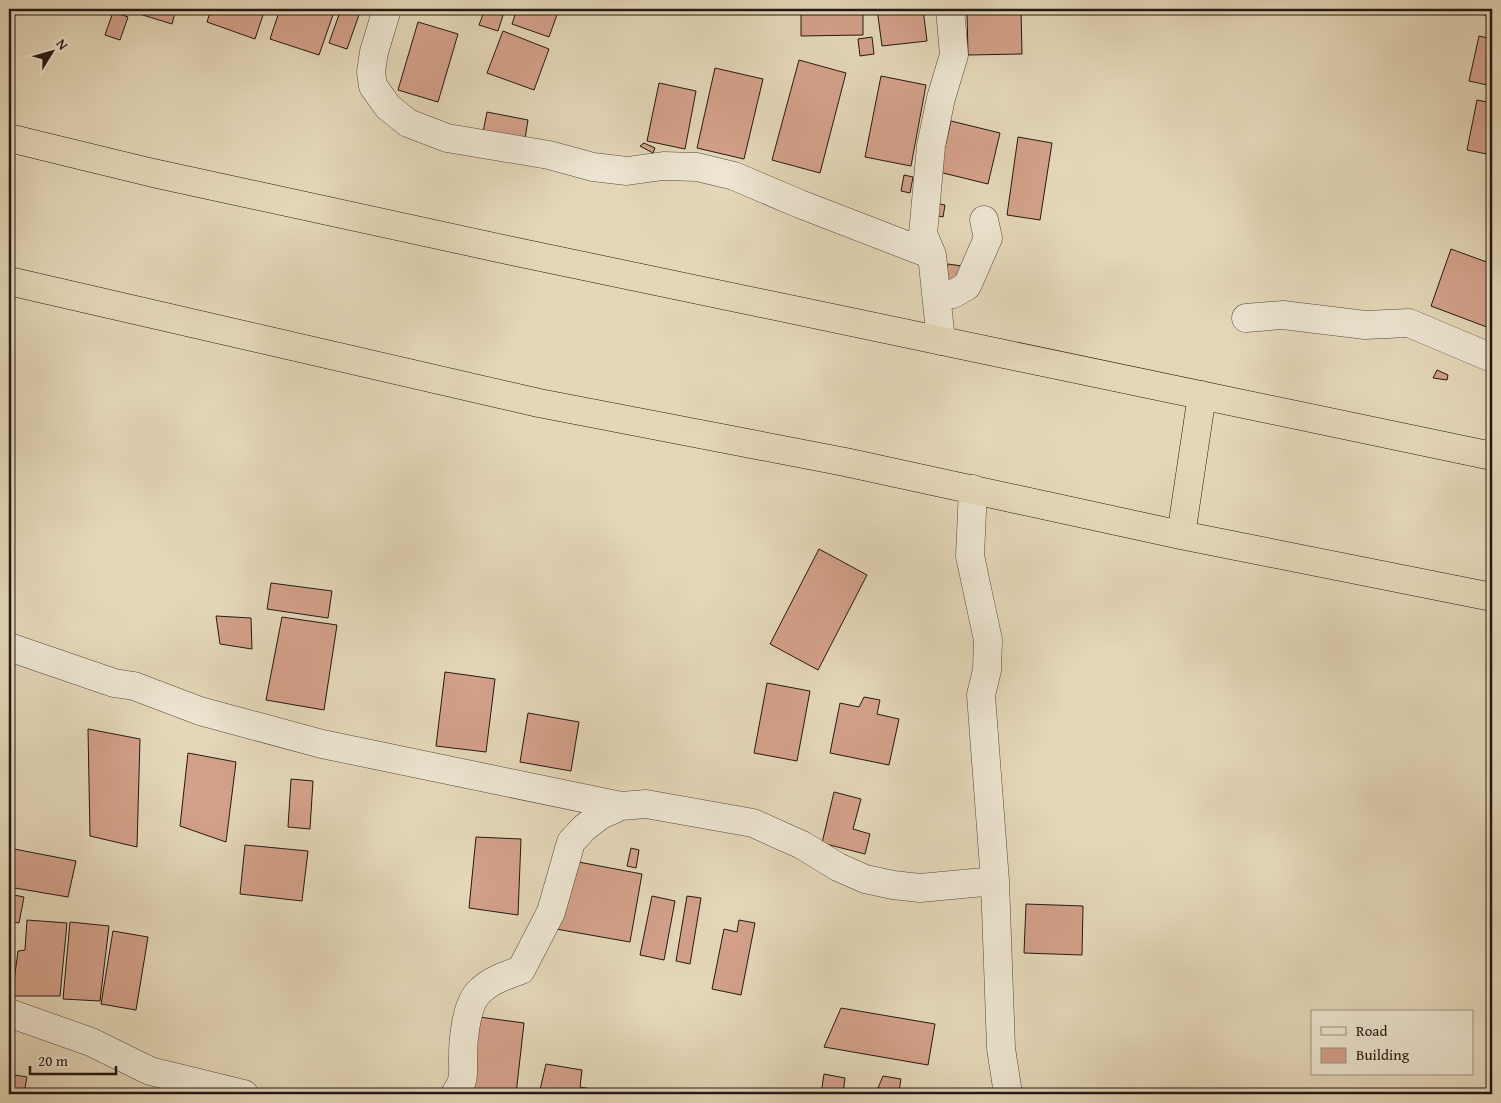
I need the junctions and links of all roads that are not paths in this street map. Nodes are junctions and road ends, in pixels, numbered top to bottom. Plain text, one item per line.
1 (387, 9) edge
2 (950, 9) edge
3 (9, 138) edge
4 (984, 220) dead end
5 (932, 255) junction
6 (9, 281) edge
7 (937, 296) junction
8 (1246, 318) dead end
9 (942, 341) junction
10 (1492, 358) edge
11 (1202, 395) junction
12 (1492, 456) edge
13 (973, 489) junction
14 (1181, 534) junction
15 (1492, 597) edge
16 (9, 647) edge
17 (620, 806) junction
18 (995, 881) junction
19 (9, 1013) edge
20 (244, 1094) edge
21 (455, 1094) edge
22 (1008, 1094) edge

1 - 5 street
2 - 5 street
3 - 9 highway
4 - 7 street
5 - 7 street
6 - 13 highway
7 - 9 street
8 - 10 street
9 - 11 highway
11 - 12 highway
11 - 14 highway
13 - 14 highway
13 - 18 street
14 - 15 highway
16 - 17 street
17 - 18 street
17 - 21 street
18 - 22 street
19 - 20 street

